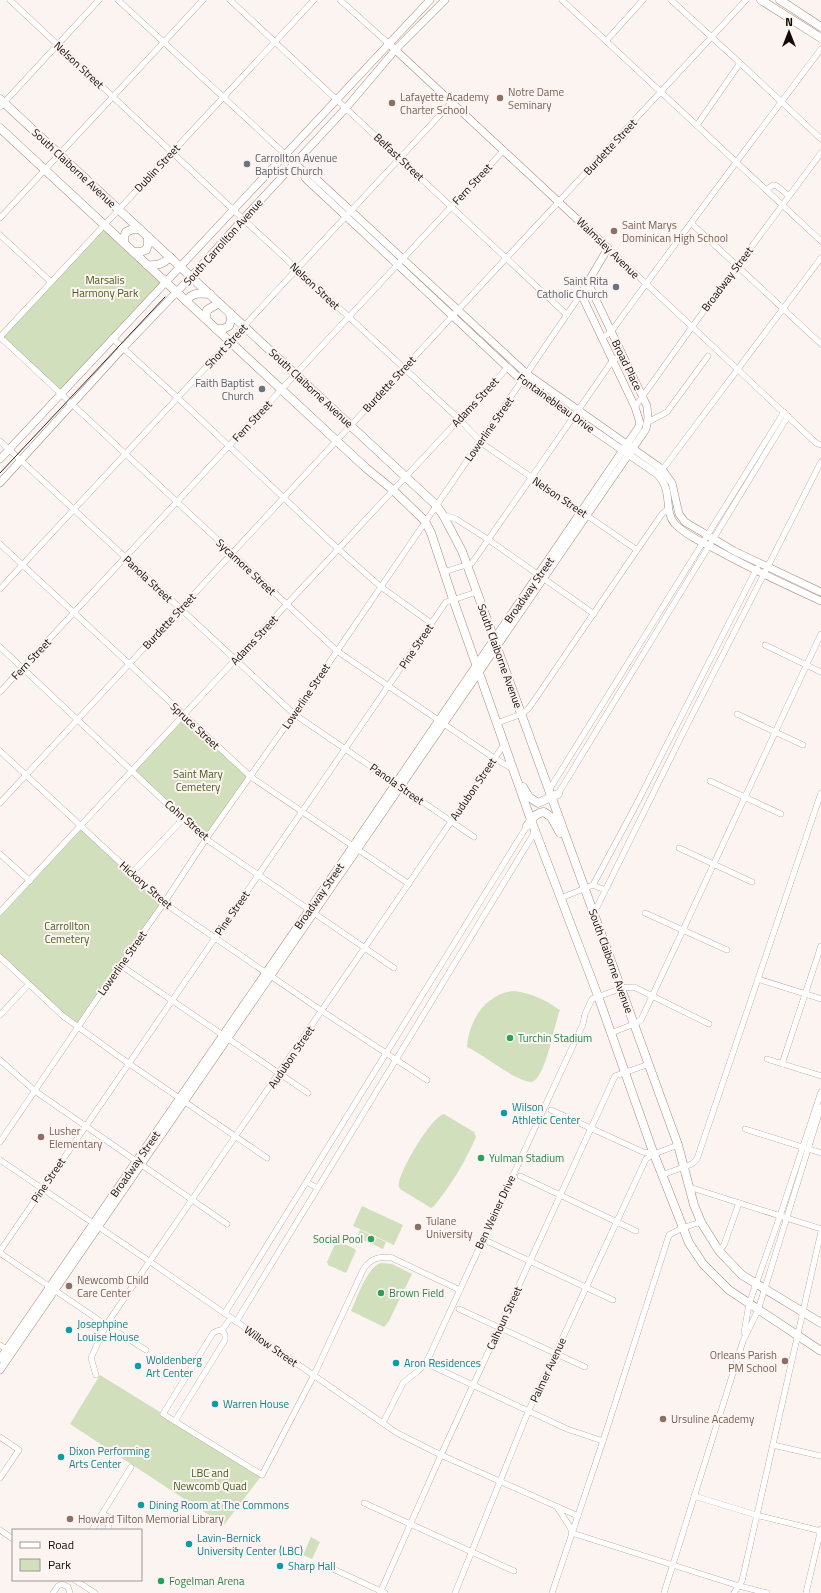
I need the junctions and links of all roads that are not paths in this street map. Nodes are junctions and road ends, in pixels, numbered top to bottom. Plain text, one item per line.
1 (10, 0) edge
2 (100, 0) edge
3 (118, 0) edge
4 (203, 0) edge
5 (230, 0) edge
6 (314, 0) edge
7 (340, 0) edge
8 (430, 0) edge
9 (445, 0) edge
10 (562, 0) edge
11 (643, 0) edge
12 (671, 0) edge
13 (746, 0) edge
14 (761, 0) edge
15 (781, 0) edge
16 (821, 27) edge
17 (712, 37) junction
18 (821, 38) edge
19 (275, 41) junction
20 (606, 41) junction
21 (164, 42) junction
22 (388, 43) junction
23 (57, 45) junction
24 (396, 49) junction
25 (821, 49) edge
26 (740, 63) junction
27 (661, 92) junction
28 (113, 96) junction
29 (224, 97) junction
30 (336, 99) junction
31 (452, 102) junction
32 (782, 102) junction
33 (1, 103) edge
34 (346, 108) junction
35 (697, 125) junction
36 (0, 128) edge
37 (821, 140) edge
38 (504, 150) junction
39 (172, 152) junction
40 (821, 153) edge
41 (59, 154) junction
42 (286, 155) junction
43 (400, 159) junction
44 (294, 163) junction
45 (737, 163) junction
46 (45, 170) junction
47 (766, 190) junction
48 (789, 196) junction
49 (559, 202) junction
50 (782, 205) junction
51 (451, 207) junction
52 (119, 210) junction
53 (234, 210) junction
54 (349, 214) junction
55 (0, 218) edge
56 (243, 219) junction
57 (222, 223) junction
58 (691, 223) junction
59 (105, 225) junction
60 (140, 229) junction
61 (231, 232) junction
62 (0, 235) edge
63 (148, 237) junction
64 (821, 241) edge
65 (124, 243) junction
66 (608, 248) junction
67 (134, 252) junction
68 (170, 257) junction
69 (506, 258) junction
70 (821, 258) edge
71 (400, 261) junction
72 (148, 265) junction
73 (737, 266) junction
74 (180, 267) junction
75 (297, 269) junction
76 (192, 277) junction
77 (51, 282) junction
78 (166, 282) junction
79 (588, 283) junction
80 (646, 284) junction
81 (177, 292) junction
82 (210, 294) junction
83 (581, 294) junction
84 (186, 301) junction
85 (219, 303) junction
86 (783, 309) junction
87 (230, 313) junction
88 (456, 313) junction
89 (567, 315) junction
90 (349, 317) junction
91 (206, 319) junction
92 (692, 326) junction
93 (244, 327) junction
94 (121, 329) junction
95 (216, 329) junction
96 (611, 332) junction
97 (0, 337) edge
98 (112, 338) junction
99 (602, 338) junction
100 (130, 342) junction
101 (231, 342) junction
102 (821, 344) edge
103 (123, 348) junction
104 (622, 355) junction
105 (708, 356) dead end
106 (613, 360) junction
107 (508, 367) junction
108 (404, 368) junction
109 (738, 369) junction
110 (296, 374) junction
111 (527, 374) junction
112 (522, 380) junction
113 (282, 390) junction
114 (61, 394) junction
115 (642, 396) junction
116 (178, 398) junction
117 (73, 404) junction
118 (635, 407) junction
119 (575, 413) junction
120 (786, 414) junction
121 (459, 419) junction
122 (648, 422) junction
123 (351, 425) junction
124 (778, 427) junction
125 (636, 433) joint
126 (336, 440) junction
127 (0, 441) edge
128 (480, 441) junction
129 (821, 445) edge
130 (229, 446) junction
131 (631, 446) junction
132 (9, 449) junction
133 (627, 453) junction
134 (126, 454) junction
135 (0, 458) edge
136 (21, 460) junction
137 (821, 462) edge
138 (659, 471) junction
139 (406, 477) junction
140 (744, 477) junction
141 (531, 478) junction
142 (749, 480) junction
143 (0, 483) edge
144 (394, 490) junction
145 (283, 498) junction
146 (177, 502) junction
147 (436, 505) junction
148 (669, 508) junction
149 (74, 510) junction
150 (584, 514) junction
151 (443, 515) junction
152 (426, 521) junction
153 (710, 538) junction
154 (489, 540) junction
155 (0, 544) edge
156 (706, 545) junction
157 (338, 549) junction
158 (638, 550) junction
159 (232, 553) junction
160 (125, 558) junction
161 (759, 562) junction
162 (22, 565) junction
163 (467, 565) junction
164 (768, 566) junction
165 (755, 570) junction
166 (444, 572) junction
167 (763, 574) junction
168 (541, 577) junction
169 (381, 587) junction
170 (0, 589) edge
171 (477, 592) junction
172 (821, 592) edge
173 (453, 599) junction
174 (821, 601) edge
175 (286, 605) junction
176 (664, 605) junction
177 (180, 609) junction
178 (671, 609) junction
179 (74, 613) junction
180 (594, 614) junction
181 (431, 623) junction
182 (821, 634) edge
183 (495, 643) junction
184 (766, 645) dead end
185 (0, 647) edge
186 (337, 651) junction
187 (714, 652) junction
188 (722, 656) junction
189 (235, 660) junction
190 (129, 664) junction
191 (807, 665) junction
192 (626, 666) junction
193 (23, 668) junction
194 (478, 669) junction
195 (633, 670) junction
196 (821, 672) edge
197 (389, 686) junction
198 (0, 692) edge
199 (294, 714) junction
200 (522, 714) junction
201 (737, 714) dead end
202 (184, 716) junction
203 (78, 719) junction
204 (442, 722) junction
205 (497, 723) junction
206 (674, 729) junction
207 (587, 730) junction
208 (776, 732) junction
209 (683, 733) junction
210 (594, 734) junction
211 (505, 743) junction
212 (803, 744) dead end
213 (346, 749) junction
214 (0, 751) edge
215 (494, 758) junction
216 (509, 758) junction
217 (513, 769) junction
218 (132, 770) junction
219 (26, 775) junction
220 (251, 776) junction
221 (710, 781) dead end
222 (398, 785) junction
223 (821, 793) edge
224 (553, 794) junction
225 (745, 797) junction
226 (0, 803) edge
227 (635, 807) junction
228 (644, 811) junction
229 (302, 812) junction
230 (781, 814) dead end
231 (183, 819) junction
232 (451, 822) junction
233 (529, 823) junction
234 (81, 826) junction
235 (534, 834) junction
236 (474, 837) dead end
237 (206, 838) junction
238 (355, 848) junction
239 (679, 848) dead end
240 (0, 854) edge
241 (714, 864) junction
242 (578, 870) junction
243 (132, 873) junction
244 (259, 875) junction
245 (30, 881) junction
246 (752, 882) dead end
247 (408, 884) junction
248 (593, 885) junction
249 (584, 888) junction
250 (605, 890) junction
251 (561, 898) junction
252 (164, 903) junction
253 (592, 909) junction
254 (312, 911) junction
255 (0, 912) edge
256 (645, 912) dead end
257 (684, 930) junction
258 (216, 938) junction
259 (454, 944) junction
260 (821, 946) edge
261 (365, 948) junction
262 (463, 949) junction
263 (727, 950) dead end
264 (0, 957) edge
265 (120, 965) junction
266 (394, 968) dead end
267 (268, 974) junction
268 (758, 979) junction
269 (29, 984) junction
270 (622, 988) junction
271 (806, 994) junction
272 (598, 996) junction
273 (653, 996) junction
274 (821, 999) edge
275 (172, 1000) junction
276 (322, 1011) junction
277 (0, 1015) edge
278 (634, 1024) junction
279 (709, 1024) dead end
280 (78, 1027) junction
281 (611, 1033) junction
282 (226, 1037) junction
283 (387, 1053) junction
284 (396, 1059) junction
285 (767, 1059) dead end
286 (0, 1060) edge
287 (128, 1063) junction
288 (649, 1064) junction
289 (782, 1064) junction
290 (625, 1072) junction
291 (279, 1074) junction
292 (821, 1076) edge
293 (427, 1080) dead end
294 (35, 1091) junction
295 (821, 1092) edge
296 (308, 1093) dead end
297 (182, 1100) junction
298 (821, 1107) edge
299 (551, 1110) dead end
300 (86, 1126) junction
301 (591, 1128) junction
302 (745, 1129) dead end
303 (236, 1137) junction
304 (0, 1142) edge
305 (678, 1145) junction
306 (805, 1148) junction
307 (821, 1153) edge
308 (654, 1154) junction
309 (267, 1158) dead end
310 (0, 1160) edge
311 (139, 1163) junction
312 (685, 1167) junction
313 (662, 1175) junction
314 (520, 1176) dead end
315 (307, 1182) junction
316 (689, 1187) junction
317 (42, 1188) junction
318 (317, 1188) junction
319 (561, 1194) junction
320 (192, 1199) junction
321 (739, 1203) junction
322 (780, 1216) junction
323 (786, 1218) junction
324 (617, 1221) junction
325 (701, 1222) junction
326 (227, 1224) dead end
327 (96, 1226) junction
328 (682, 1228) junction
329 (821, 1230) edge
330 (636, 1231) dead end
331 (490, 1242) dead end
332 (0, 1252) edge
333 (719, 1252) junction
334 (149, 1261) junction
335 (530, 1261) junction
336 (756, 1283) junction
337 (586, 1287) junction
338 (53, 1288) junction
339 (765, 1288) junction
340 (460, 1290) junction
341 (613, 1300) dead end
342 (749, 1304) junction
343 (459, 1309) dead end
344 (758, 1310) junction
345 (804, 1311) junction
346 (225, 1314) junction
347 (233, 1320) junction
348 (821, 1323) edge
349 (106, 1325) junction
350 (500, 1328) junction
351 (222, 1330) junction
352 (798, 1336) junction
353 (743, 1341) junction
354 (0, 1345) edge
355 (146, 1350) dead end
356 (9, 1351) junction
357 (821, 1352) edge
358 (556, 1353) junction
359 (0, 1359) edge
360 (432, 1366) dead end
361 (585, 1367) dead end
362 (0, 1370) edge
363 (96, 1375) dead end
364 (314, 1375) junction
365 (473, 1386) junction
366 (528, 1412) junction
367 (175, 1421) junction
368 (384, 1423) junction
369 (0, 1437) edge
370 (603, 1442) junction
371 (773, 1445) junction
372 (441, 1456) junction
373 (821, 1456) edge
374 (130, 1467) dead end
375 (0, 1478) edge
376 (501, 1482) junction
377 (694, 1496) junction
378 (364, 1502) dead end
379 (557, 1507) junction
380 (756, 1515) junction
381 (100, 1516) junction
382 (578, 1516) junction
383 (411, 1524) junction
384 (93, 1529) edge
385 (108, 1529) edge
386 (821, 1530) edge
387 (1, 1532) edge
388 (572, 1533) junction
389 (12, 1538) edge
390 (472, 1552) junction
391 (673, 1565) junction
392 (333, 1569) dead end
393 (514, 1571) dead end
394 (77, 1581) edge
395 (739, 1586) junction
396 (382, 1592) edge
397 (53, 1593) edge
398 (70, 1593) edge
399 (95, 1593) edge
400 (455, 1593) edge
401 (552, 1593) edge
402 (664, 1593) edge
403 (734, 1593) edge
404 (767, 1593) edge
405 (806, 1593) edge

1 - 23 street, Nelson Street
2 - 23 street
3 - 21 street
4 - 21 street
5 - 19 street, Belfast Street
6 - 19 street, Dublin Street
7 - 22 street
8 - 22 street, South Carrollton Avenue
9 - 24 street, South Carrollton Avenue
10 - 20 street
11 - 20 street
12 - 17 street
13 - 17 street, Burdette Street
14 - 18 main road
15 - 16 main road
17 - 26 street
17 - 27 street, Burdette Street
19 - 29 street, Dublin Street
19 - 30 street, Belfast Street
20 - 27 street
21 - 28 street
21 - 29 street
22 - 24 street, Walmsley Avenue
22 - 30 street, South Carrollton Avenue
23 - 28 street, Nelson Street
23 - 33 street
24 - 31 street, Walmsley Avenue
24 - 34 street, South Carrollton Avenue
25 - 32 street
26 - 32 street
26 - 35 street
27 - 35 street
27 - 49 street, Burdette Street
28 - 39 street, Nelson Street
28 - 41 street
29 - 39 street, Dublin Street
29 - 42 street
30 - 34 street, Belfast Street
30 - 42 street, South Carrollton Avenue
31 - 38 street, Walmsley Avenue
31 - 43 street, Short Street
32 - 37 street
32 - 45 street
33 - 41 main road, South Claiborne Avenue
34 - 43 street, Belfast Street
34 - 44 street, South Carrollton Avenue
35 - 45 street
36 - 46 main road, South Claiborne Avenue
38 - 49 street, Walmsley Avenue
38 - 51 street, Fern Street
39 - 52 street, Dublin Street
39 - 53 street, Nelson Street
40 - 48 street, Broadway Street
41 - 46 street
41 - 52 main road, South Claiborne Avenue
42 - 44 street, Fontainebleau Drive
42 - 53 street, South Carrollton Avenue
43 - 51 street, Belfast Street
43 - 54 street, Short Street
44 - 54 street, Fontainebleau Drive
44 - 56 street, South Carrollton Avenue
45 - 47 street
45 - 58 street
46 - 55 street
46 - 59 main road, South Claiborne Avenue
47 - 48 street
47 - 50 street
48 - 50 street, Broadway Street
49 - 66 street, Walmsley Avenue
49 - 69 street, Burdette Street
50 - 64 street
50 - 73 street, Broadway Street
51 - 69 street, Belfast Street
51 - 71 street, Fern Street
52 - 59 street, Dublin Street
52 - 60 main road, South Claiborne Avenue
53 - 56 street, Nelson Street
53 - 57 street, South Carrollton Avenue
54 - 71 street, Fontainebleau Drive
54 - 75 street, Short Street
56 - 61 street, South Carrollton Avenue
56 - 75 street, Nelson Street
57 - 61 street
57 - 74 street, South Carrollton Avenue
58 - 73 street
58 - 80 street
59 - 65 main road, South Claiborne Avenue
59 - 77 street, Dublin Street
60 - 63 main road, South Claiborne Avenue
60 - 65 main road
61 - 76 street, South Carrollton Avenue
62 - 77 street
63 - 67 main road
63 - 68 main road, South Claiborne Avenue
65 - 67 main road, South Claiborne Avenue
66 - 79 street, Lowerline Street
66 - 80 street, Walmsley Avenue
67 - 72 main road, South Claiborne Avenue
68 - 72 main road
68 - 74 main road, South Claiborne Avenue
69 - 88 street, Burdette Street
69 - 89 street, Belfast Street
70 - 86 street
71 - 88 street, Fontainebleau Drive
71 - 90 street, Fern Street
72 - 78 main road, South Claiborne Avenue
73 - 86 street
73 - 92 street, Broadway Street
74 - 76 main road, South Claiborne Avenue
74 - 78 street, South Carrollton Avenue
75 - 90 street, Nelson Street
75 - 93 street, Short Street
76 - 81 street, South Carrollton Avenue
76 - 82 main road, South Claiborne Avenue
77 - 97 street, Dublin Street
78 - 81 main road, South Claiborne Avenue
78 - 94 street, South Carrollton Avenue
79 - 83 street, Lowerline Street
79 - 96 street, Broad Place
80 - 92 street, Walmsley Avenue
80 - 96 street
81 - 84 main road, South Claiborne Avenue
81 - 100 street, South Carrollton Avenue
82 - 84 main road
82 - 85 main road, South Claiborne Avenue
83 - 89 street, Lowerline Street
83 - 99 street, Broad Place
84 - 91 main road, South Claiborne Avenue
85 - 87 main road, South Claiborne Avenue
85 - 91 main road
86 - 102 street
86 - 109 street
87 - 93 main road, South Claiborne Avenue
87 - 95 main road
88 - 107 street, Fontainebleau Drive
88 - 108 street, Burdette Street
88 - 111 street, Fontainebleau Drive
89 - 111 street, Lowerline Street
90 - 108 street, Nelson Street
90 - 110 street, Fern Street
91 - 95 main road, South Claiborne Avenue
92 - 109 street, Walmsley Avenue
92 - 115 street, Broadway Street
93 - 101 street, Short Street
93 - 110 main road, South Claiborne Avenue
94 - 98 street, South Carrollton Avenue
94 - 100 street
95 - 101 main road, South Claiborne Avenue
96 - 99 street
96 - 104 street, Broad Place
97 - 114 street, Sycamore Street
98 - 103 street
98 - 114 street, South Carrollton Avenue
99 - 106 street, Broad Place
100 - 103 street, South Carrollton Avenue
101 - 113 main road, South Claiborne Avenue
101 - 116 street, Short Street
103 - 116 street
103 - 117 street, South Carrollton Avenue
104 - 106 street
104 - 115 street, Broad Place
105 - 122 street
106 - 118 street, Broad Place
106 - 119 street
107 - 112 street, Fontainebleau Drive
107 - 121 street, Adams Street
108 - 121 street, Nelson Street
108 - 123 street, Burdette Street
109 - 120 street, Walmsley Avenue
109 - 138 street
110 - 113 street, Fern Street
110 - 123 main road, South Claiborne Avenue
111 - 112 street, Lowerline Street
111 - 119 street, Fontainebleau Drive
112 - 119 street, Fontainebleau Drive
112 - 128 street, Lowerline Street
113 - 126 main road, South Claiborne Avenue
113 - 130 street, Fern Street
114 - 117 street, Sycamore Street
114 - 132 street, South Carrollton Avenue
115 - 118 street, Broadway Street
115 - 122 street, Broad Place
116 - 130 street
116 - 134 street, Short Street
117 - 134 street, Sycamore Street
117 - 136 street, South Carrollton Avenue
118 - 125 street, Broad Place
119 - 131 street, Fontainebleau Drive
119 - 133 street, Fontainebleau Drive
119 - 141 street
120 - 124 street
120 - 129 street, Walmsley Avenue
121 - 128 street, Nelson Street
121 - 139 street, Adams Street
122 - 131 street
123 - 126 street, Burdette Street
123 - 139 main road, South Claiborne Avenue
124 - 140 street
124 - 142 street
125 - 131 street, Broadway Street
126 - 144 main road, South Claiborne Avenue
126 - 145 street, Burdette Street
127 - 132 street, Panola Street
128 - 141 street, Nelson Street
128 - 147 street, Lowerline Street
130 - 145 street
130 - 146 street, Fern Street
131 - 133 street, Broadway Street
131 - 138 street, Fontainebleau Drive
132 - 135 street, South Carrollton Avenue
132 - 136 street, Panola Street
133 - 138 street, Fontainebleau Drive
133 - 150 street, Broadway Street
134 - 146 street, Sycamore Street
134 - 149 street, Short Street
136 - 143 street, South Carrollton Avenue
136 - 149 street, Panola Street
137 - 164 street
138 - 148 street, Fontainebleau Drive
138 - 153 street, Fontainebleau Drive
139 - 144 street, Adams Street
139 - 147 main road, South Claiborne Avenue
140 - 142 street
140 - 153 street
141 - 150 street, Nelson Street
141 - 154 street
142 - 153 street
144 - 152 main road, South Claiborne Avenue
144 - 157 street, Adams Street
145 - 157 street
145 - 159 street, Burdette Street
146 - 159 street, Sycamore Street
146 - 160 street, Fern Street
147 - 151 main road, South Claiborne Avenue
147 - 152 street, Lowerline Street
148 - 156 street, Fontainebleau Drive
148 - 158 street
149 - 160 street, Panola Street
149 - 162 street, Short Street
150 - 158 street, Nelson Street
150 - 168 street, Broadway Street
151 - 154 street
151 - 163 main road, South Claiborne Avenue
152 - 166 main road, South Claiborne Avenue
152 - 169 street, Lowerline Street
153 - 156 street
153 - 161 street, Fontainebleau Drive
154 - 163 street
154 - 168 street
155 - 162 street, Spruce Street
156 - 165 street, Fontainebleau Drive
156 - 176 street
156 - 178 street
157 - 169 street
157 - 175 street, Adams Street
158 - 180 street
159 - 175 street, Sycamore Street
159 - 177 street, Burdette Street
160 - 177 street, Panola Street
160 - 179 street, Fern Street
161 - 164 street, Fontainebleau Drive
161 - 165 street
162 - 170 street, Short Street
162 - 179 street, Spruce Street
163 - 166 street
163 - 171 main road, South Claiborne Avenue
164 - 167 street
164 - 172 street, Fontainebleau Drive
165 - 167 street, Fontainebleau Drive
165 - 187 street
166 - 173 main road, South Claiborne Avenue
167 - 174 street, Fontainebleau Drive
167 - 188 street
168 - 180 street
168 - 183 street, Broadway Street
169 - 181 street
169 - 186 street, Lowerline Street
171 - 173 street, Pine Street
171 - 183 main road, South Claiborne Avenue
173 - 181 street, Pine Street
173 - 194 main road, South Claiborne Avenue
175 - 186 street, Sycamore Street
175 - 189 street, Adams Street
176 - 178 street
176 - 192 street
177 - 189 street, Panola Street
177 - 190 street, Burdette Street
178 - 195 street
179 - 190 street, Spruce Street
179 - 193 street, Fern Street
180 - 200 street
181 - 197 street, Pine Street
182 - 191 street
183 - 194 street, Broadway Street
183 - 200 main road, South Claiborne Avenue
184 - 191 street
185 - 193 street, Cohn Street
186 - 197 street, Sycamore Street
186 - 199 street, Lowerline Street
187 - 188 street
187 - 206 street
188 - 209 street
189 - 199 street, Panola Street
189 - 202 street, Adams Street
190 - 202 street, Spruce Street
190 - 203 street, Burdette Street
191 - 196 street
191 - 208 street
192 - 195 street
192 - 207 street
193 - 198 street, Fern Street
193 - 203 street, Cohn Street
194 - 204 street, Broadway Street
194 - 205 main road, South Claiborne Avenue
195 - 210 street
197 - 204 street, Sycamore Street
197 - 213 street, Pine Street
199 - 213 street, Panola Street
199 - 220 street, Lowerline Street
200 - 205 street
200 - 224 main road, South Claiborne Avenue
201 - 208 street
202 - 218 street, Adams Street
202 - 220 street, Spruce Street
203 - 218 street, Cohn Street
203 - 219 street, Burdette Street
204 - 215 street, Sycamore Street
204 - 222 street, Broadway Street
205 - 211 main road, South Claiborne Avenue
206 - 209 street
206 - 227 street
207 - 210 street
207 - 224 street
208 - 212 street
208 - 225 street
209 - 228 street
210 - 224 street
211 - 215 street, Audubon Street
211 - 216 main road, South Claiborne Avenue
213 - 222 street, Panola Street
213 - 229 street, Pine Street
214 - 219 street, Hickory Street
215 - 217 street, Sycamore Street
215 - 232 street, Audubon Street
216 - 217 main road, South Claiborne Avenue
216 - 224 main road
217 - 233 main road, South Claiborne Avenue
218 - 231 street, Cohn Street
218 - 234 street, Adams Street
219 - 226 street, Burdette Street
219 - 234 street, Hickory Street
220 - 229 street, Spruce Street
220 - 237 street, Lowerline Street
221 - 225 street
222 - 232 street, Panola Street
222 - 238 street, Broadway Street
223 - 268 street
224 - 242 main road, South Claiborne Avenue
225 - 230 street
225 - 241 street
227 - 228 street
227 - 248 street
228 - 250 street
229 - 238 street, Spruce Street
229 - 244 street, Pine Street
231 - 237 street, Cohn Street
231 - 243 street
232 - 236 street, Panola Street
232 - 247 street, Audubon Street
233 - 235 main road, South Claiborne Avenue
233 - 242 main road
233 - 259 street
234 - 243 street, Hickory Street
234 - 245 street, Adams Street
235 - 251 main road, South Claiborne Avenue
235 - 262 street
237 - 244 street, Cohn Street
237 - 252 street, Lowerline Street
238 - 247 street, Spruce Street
238 - 254 street, Broadway Street
239 - 241 street
240 - 245 street
241 - 246 street
241 - 257 street
242 - 249 main road, South Claiborne Avenue
243 - 252 street, Hickory Street
244 - 254 street, Cohn Street
244 - 258 street, Pine Street
245 - 255 street, Adams Street
247 - 261 street, Audubon Street
248 - 249 street
248 - 250 street
249 - 251 street
249 - 253 main road, South Claiborne Avenue
250 - 253 street
251 - 272 main road, South Claiborne Avenue
252 - 258 street, Hickory Street
252 - 265 street, Lowerline Street
253 - 270 main road, South Claiborne Avenue
254 - 261 street, Cohn Street
254 - 267 street, Broadway Street
256 - 257 street
257 - 263 street
257 - 273 street
258 - 267 street, Hickory Street
258 - 275 street, Pine Street
259 - 262 street
259 - 283 street
260 - 271 street
261 - 266 street, Cohn Street
261 - 276 street, Audubon Street
262 - 284 street
264 - 269 street
265 - 275 street
265 - 280 street, Lowerline Street
267 - 276 street, Hickory Street
267 - 282 street, Broadway Street
268 - 271 street
268 - 312 street
269 - 277 street
269 - 280 street
270 - 272 street
270 - 273 street
270 - 278 main road, South Claiborne Avenue
271 - 274 street
271 - 289 street
272 - 281 main road, South Claiborne Avenue
272 - 340 street, Ben Weiner Drive
273 - 278 street
273 - 279 street
275 - 282 street
275 - 287 street, Pine Street
276 - 283 street, Hickory Street
276 - 291 street, Audubon Street
278 - 281 street
278 - 288 main road, South Claiborne Avenue
280 - 287 street
280 - 294 street, Lowerline Street
281 - 290 main road, South Claiborne Avenue
282 - 291 street
282 - 297 street, Broadway Street
283 - 284 street, Hickory Street
283 - 315 street
284 - 293 street, Hickory Street
284 - 318 street
285 - 289 street
286 - 294 street
287 - 297 street
287 - 300 street, Pine Street
288 - 290 street, Calhoun Street
288 - 305 main road, South Claiborne Avenue
289 - 292 street
290 - 301 street, Calhoun Street
290 - 308 main road, South Claiborne Avenue
291 - 296 street
291 - 303 street, Audubon Street
294 - 300 street
294 - 304 street, Lowerline Street
295 - 306 street
297 - 303 street
297 - 311 street, Broadway Street
298 - 306 street
299 - 301 street
300 - 311 street
300 - 317 street, Pine Street
301 - 308 street
301 - 319 street, Calhoun Street
302 - 306 street
303 - 309 street
303 - 320 street, Audubon Street
305 - 308 street
305 - 312 main road, South Claiborne Avenue
306 - 307 street
306 - 322 street
306 - 323 street
308 - 313 main road, South Claiborne Avenue
308 - 324 street, Palmer Avenue
310 - 317 street, Willow Street
311 - 320 street
311 - 327 street, Broadway Street
312 - 313 street
312 - 316 main road, South Claiborne Avenue
313 - 328 main road, South Claiborne Avenue
314 - 319 street
315 - 318 street
315 - 346 street
316 - 321 street
316 - 325 main road, South Claiborne Avenue
317 - 327 street, Willow Street
317 - 332 street, Pine Street
318 - 347 street
319 - 324 street
319 - 335 street, Calhoun Street
320 - 326 street
320 - 334 street, Audubon Street
321 - 322 street
321 - 333 street
322 - 323 street
322 - 336 street
323 - 329 street
323 - 339 street
324 - 330 street
324 - 337 street, Palmer Avenue
325 - 328 street
325 - 333 main road, South Claiborne Avenue
327 - 334 street, Willow Street
327 - 338 street, Broadway Street
328 - 342 main road, South Claiborne Avenue
328 - 370 street
329 - 345 street
331 - 335 street
332 - 338 street
333 - 336 main road, South Claiborne Avenue
334 - 346 street, Willow Street
334 - 349 street, Audubon Street
335 - 337 street
335 - 350 street, Calhoun Street
336 - 339 main road, South Claiborne Avenue
336 - 342 street
337 - 341 street
337 - 358 street, Palmer Avenue
338 - 349 street
338 - 356 street, Broadway Street
339 - 344 street
339 - 345 main road, South Claiborne Avenue
340 - 364 street
340 - 368 street, Ben Weiner Drive
342 - 344 main road, South Claiborne Avenue
342 - 353 street
343 - 350 street
344 - 352 main road, South Claiborne Avenue
344 - 353 street
345 - 348 main road, South Claiborne Avenue
345 - 352 street
346 - 347 street, Willow Street
347 - 351 street
347 - 364 street, Willow Street
349 - 355 street
349 - 363 street, Audubon Street
350 - 358 street
350 - 365 street, Calhoun Street
351 - 367 street
351 - 367 street
352 - 357 main road, South Claiborne Avenue
352 - 371 street
353 - 377 street
354 - 356 street
356 - 359 street, Broadway Street
356 - 362 street, Broadway Street
358 - 361 street
358 - 366 street, Palmer Avenue
360 - 365 street
364 - 367 street
364 - 368 street, Willow Street
365 - 366 street
365 - 372 street, Calhoun Street
366 - 370 street
366 - 376 street, Palmer Avenue
368 - 372 street, Willow Street
369 - 375 street
370 - 382 street
371 - 373 street
371 - 380 street
372 - 376 street, Willow Street
372 - 383 street, Calhoun Street
374 - 381 street
376 - 379 street, Willow Street
376 - 390 street, Palmer Avenue
377 - 380 street
377 - 391 street
378 - 383 street
379 - 382 street, Willow Street
379 - 388 street
380 - 386 street
380 - 395 street
381 - 384 street
381 - 385 street
382 - 388 street
383 - 390 street
383 - 396 street, Calhoun Street
386 - 405 street
387 - 389 street
388 - 391 street
388 - 401 street
390 - 393 street
390 - 400 street, Palmer Avenue
391 - 395 street
391 - 402 street
392 - 396 street
394 - 399 street
395 - 403 street
395 - 404 street
397 - 398 street

